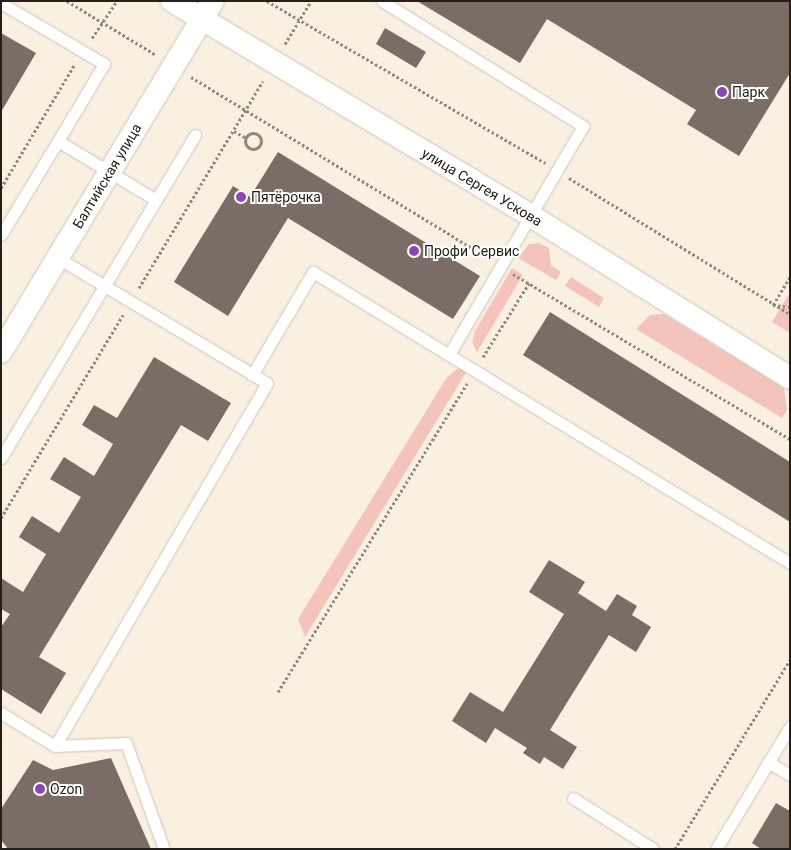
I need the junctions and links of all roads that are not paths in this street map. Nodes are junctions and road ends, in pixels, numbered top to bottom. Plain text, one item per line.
1 (172, 1) edge
2 (382, 1) edge
3 (1, 3) edge
4 (208, 10) edge
5 (195, 135) dead end
6 (58, 141) junction
7 (110, 172) junction
8 (156, 200) junction
9 (531, 216) junction
10 (1, 235) edge
11 (58, 258) junction
12 (105, 286) junction
13 (1, 352) edge
14 (449, 354) junction
15 (252, 375) junction
16 (790, 378) edge
17 (1, 458) edge
18 (790, 563) edge
19 (1, 713) edge
20 (790, 727) edge
21 (55, 746) junction
22 (768, 762) junction
23 (790, 775) edge
24 (573, 798) dead end
25 (164, 849) edge
26 (653, 849) edge
27 (716, 849) edge

1 - 4 street, улица Сергея Ускова
2 - 9 lane
3 - 6 lane
4 - 7 street, Балтийская улица
4 - 9 street, улица Сергея Ускова
5 - 8 lane
6 - 7 lane
6 - 10 lane
7 - 8 lane
7 - 11 street, Балтийская улица
8 - 12 lane
9 - 14 lane
9 - 16 street, улица Сергея Ускова
11 - 12 lane
11 - 13 street, Балтийская улица
12 - 15 lane
12 - 17 lane
14 - 15 lane
14 - 18 lane
15 - 21 lane
19 - 21 lane
20 - 22 lane
21 - 25 lane
22 - 23 lane
22 - 27 lane
24 - 26 lane

